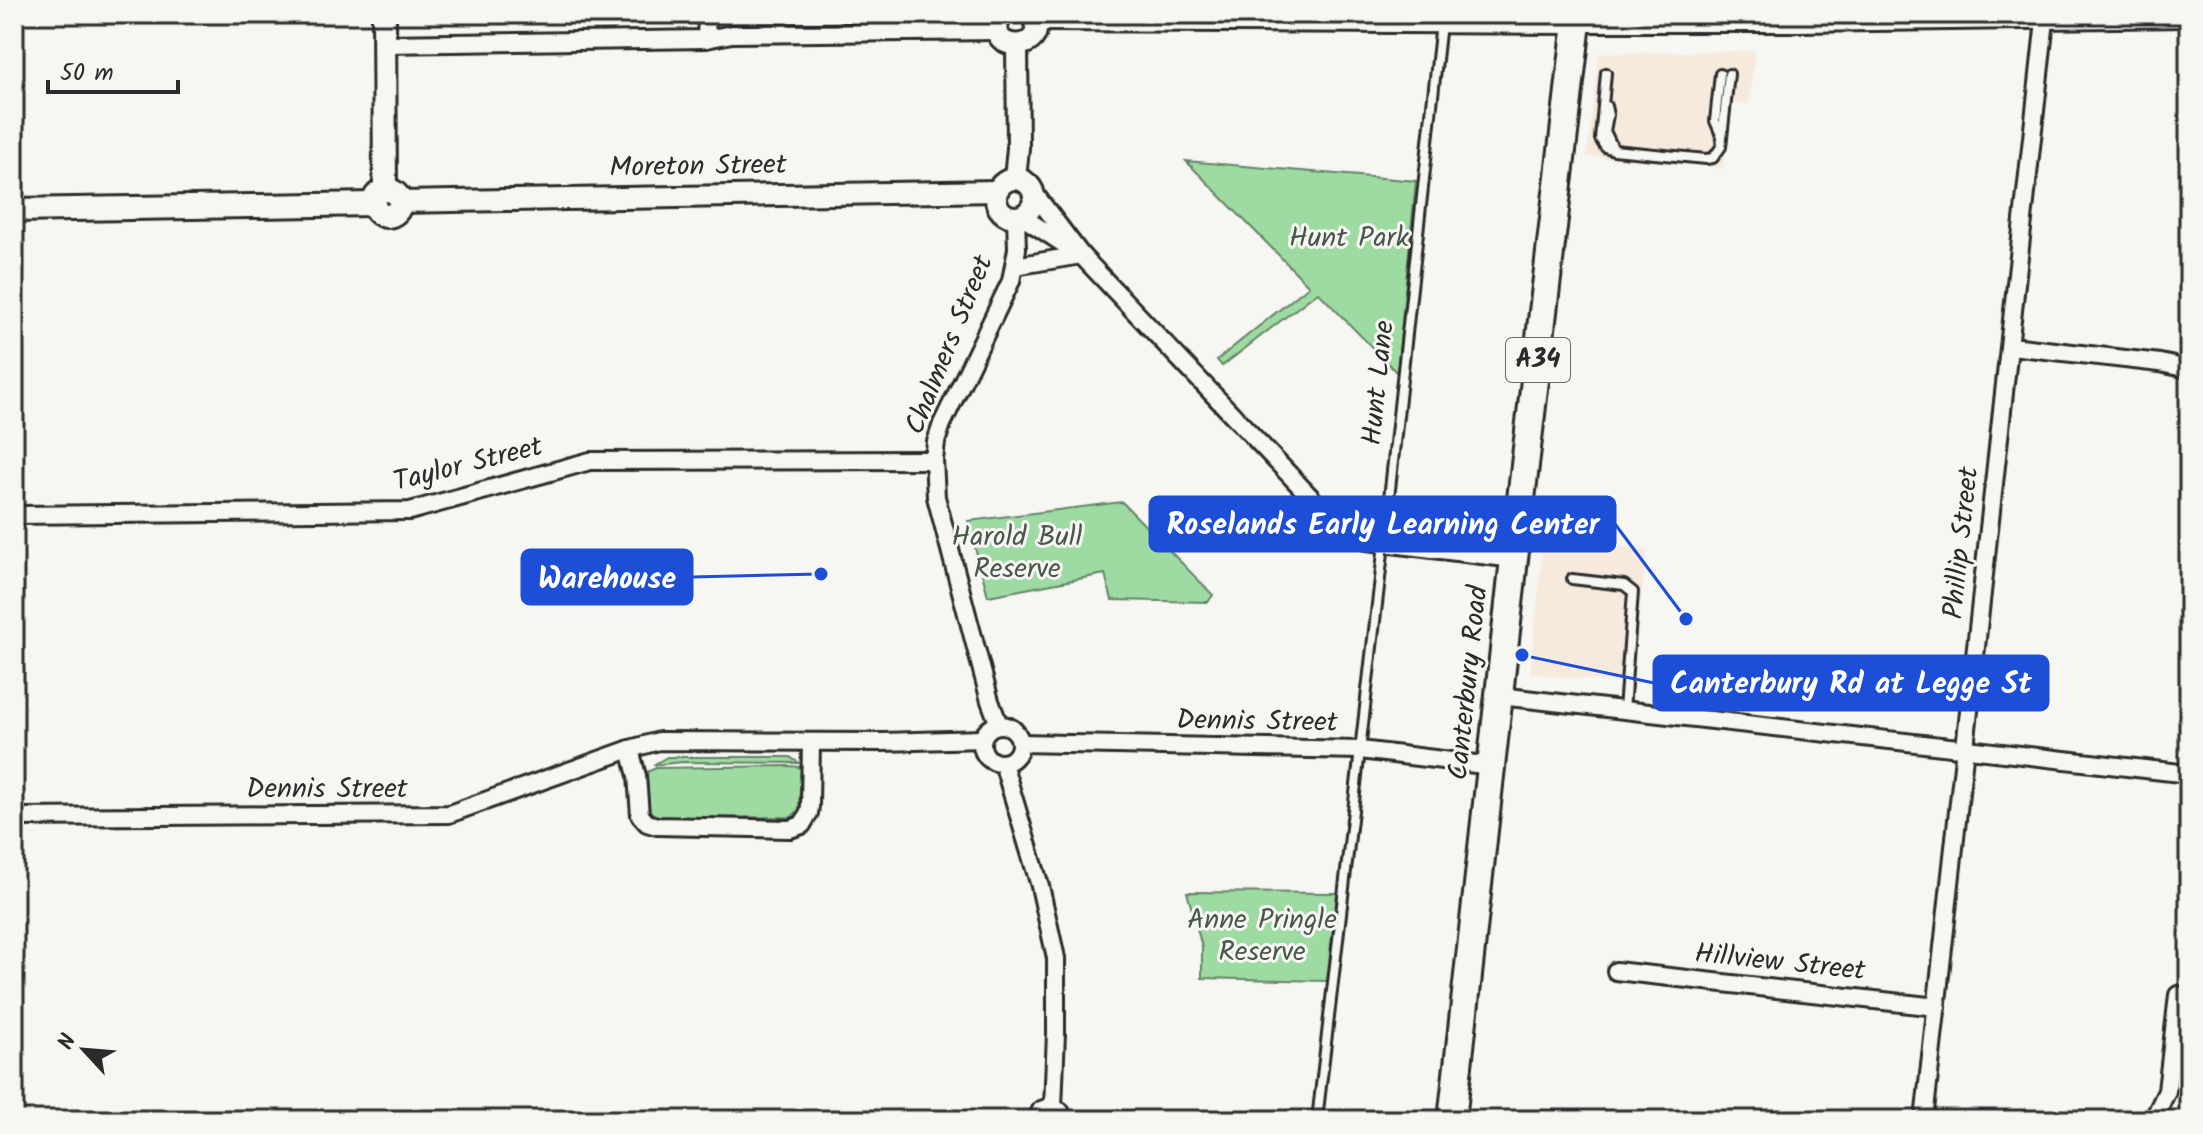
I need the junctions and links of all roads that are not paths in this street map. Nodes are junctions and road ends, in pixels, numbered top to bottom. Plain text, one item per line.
1 (384, 14) edge
2 (707, 14) edge
3 (1033, 17) edge
4 (1304, 18) edge
5 (1441, 18) edge
6 (1578, 18) edge
7 (2189, 18) edge
8 (1799, 19) edge
9 (2045, 20) junction
10 (1000, 22) edge
11 (706, 39) junction
12 (384, 44) junction
13 (1017, 46) junction
14 (1606, 73) dead end
15 (1725, 74) dead end
16 (1015, 179) junction
17 (997, 191) junction
18 (1034, 193) junction
19 (386, 199) junction
20 (14, 210) edge
21 (1018, 217) junction
22 (1081, 255) junction
23 (1015, 266) junction
24 (2011, 346) junction
25 (2189, 369) edge
26 (934, 460) junction
27 (14, 515) edge
28 (1384, 544) junction
29 (1514, 559) junction
30 (1572, 579) dead end
31 (1500, 696) junction
32 (1624, 710) junction
33 (999, 725) junction
34 (982, 739) junction
35 (811, 742) junction
36 (1020, 743) junction
37 (630, 749) junction
38 (1966, 749) junction
39 (1360, 750) junction
40 (1003, 763) junction
41 (1492, 766) junction
42 (2189, 774) edge
43 (14, 817) edge
44 (1616, 971) dead end
45 (2178, 995) dead end
46 (1937, 1007) junction
47 (1058, 1114) edge
48 (1037, 1120) edge
49 (1317, 1120) edge
50 (1452, 1120) edge
51 (1924, 1120) edge
52 (2153, 1120) edge

1 - 12 main road
2 - 11 street
3 - 4 street
3 - 13 street
4 - 5 street
5 - 6 street
5 - 28 lane, Hunt Lane
6 - 8 street
6 - 29 highway, Canterbury Road / A34
7 - 9 street
8 - 9 street
9 - 24 street, Phillip Street
10 - 11 street
10 - 13 street
11 - 12 street
12 - 19 main road
13 - 16 street
14 - 15 lane
16 - 17 street
16 - 18 street
17 - 19 street, Moreton Street
17 - 21 street
18 - 21 street
18 - 22 street
19 - 20 main road, Moreton Street
21 - 22 street
21 - 23 street, Chalmers Street
22 - 23 street
22 - 28 street
23 - 26 street, Chalmers Street
24 - 25 street
24 - 38 street, Phillip Street
26 - 27 street, Taylor Street
26 - 33 street, Chalmers Street
28 - 29 street
28 - 39 lane, Hunt Lane
29 - 31 highway, Canterbury Road / A34
30 - 32 lane
31 - 32 street
31 - 41 highway, Canterbury Road / A34
32 - 38 street
33 - 34 street
33 - 36 street
34 - 35 street, Dennis Street
34 - 40 street
35 - 37 street, Dennis Street
35 - 37 street
36 - 39 street, Dennis Street
36 - 40 street
37 - 43 street, Dennis Street
38 - 42 street
38 - 46 street, Phillip Street
39 - 41 street, Dennis Street
39 - 49 lane, Hunt Lane
40 - 47 street
41 - 50 highway, Canterbury Road / A34
44 - 46 street, Hillview Street
45 - 52 street
46 - 51 street, Phillip Street
47 - 48 street

